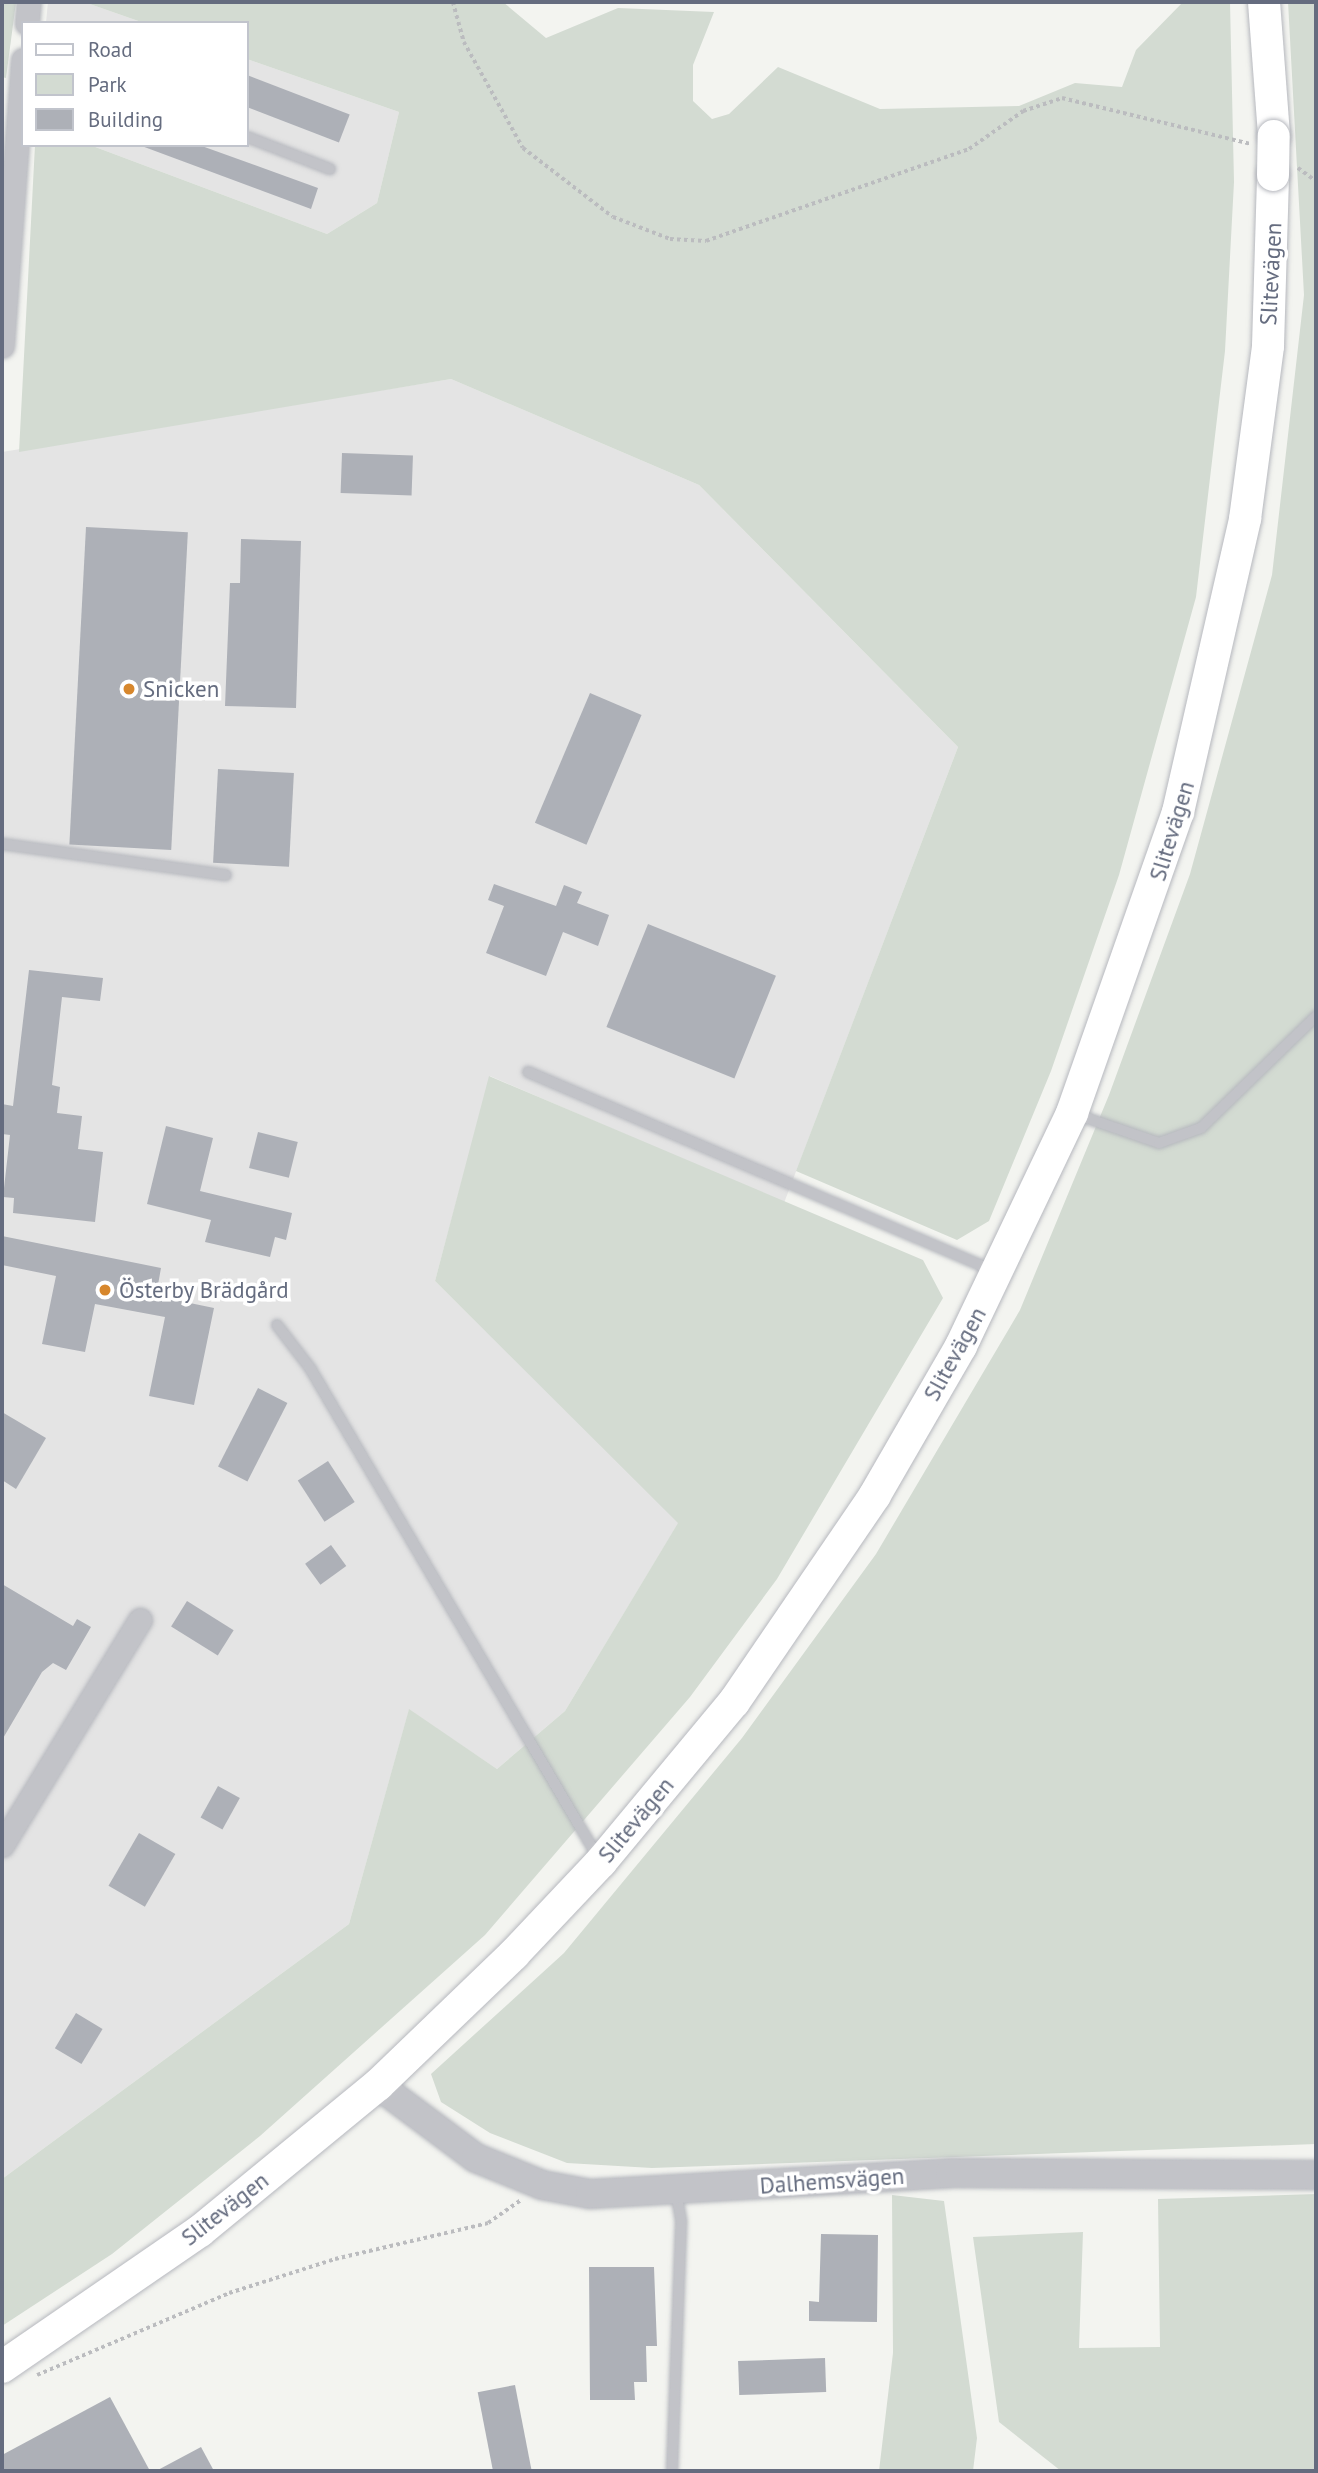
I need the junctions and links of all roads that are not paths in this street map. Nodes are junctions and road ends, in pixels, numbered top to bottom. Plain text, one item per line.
1 (29, 2) edge
2 (1264, 2) edge
3 (27, 21) edge
4 (21, 87) edge
5 (248, 137) edge
6 (330, 169) dead end
7 (2, 346) edge
8 (2, 844) edge
9 (226, 875) dead end
10 (1316, 1016) edge
11 (528, 1072) dead end
12 (1072, 1113) junction
13 (998, 1272) junction
14 (277, 1325) dead end
15 (140, 1620) dead end
16 (2, 1845) edge
17 (601, 1862) junction
18 (378, 2085) junction
19 (1316, 2175) edge
20 (676, 2191) junction
21 (13, 2374) edge
22 (671, 2471) edge

1 - 3 street
2 - 12 main road, Slitevägen, bridge
4 - 7 street
5 - 6 lane
8 - 9 lane
10 - 12 lane
11 - 13 lane
12 - 13 main road, Slitevägen
13 - 17 main road, Slitevägen
14 - 17 lane
15 - 16 street
17 - 18 main road, Slitevägen
18 - 20 street, Dalhemsvägen
18 - 21 main road, Slitevägen
19 - 20 street, Dalhemsvägen
20 - 22 lane

